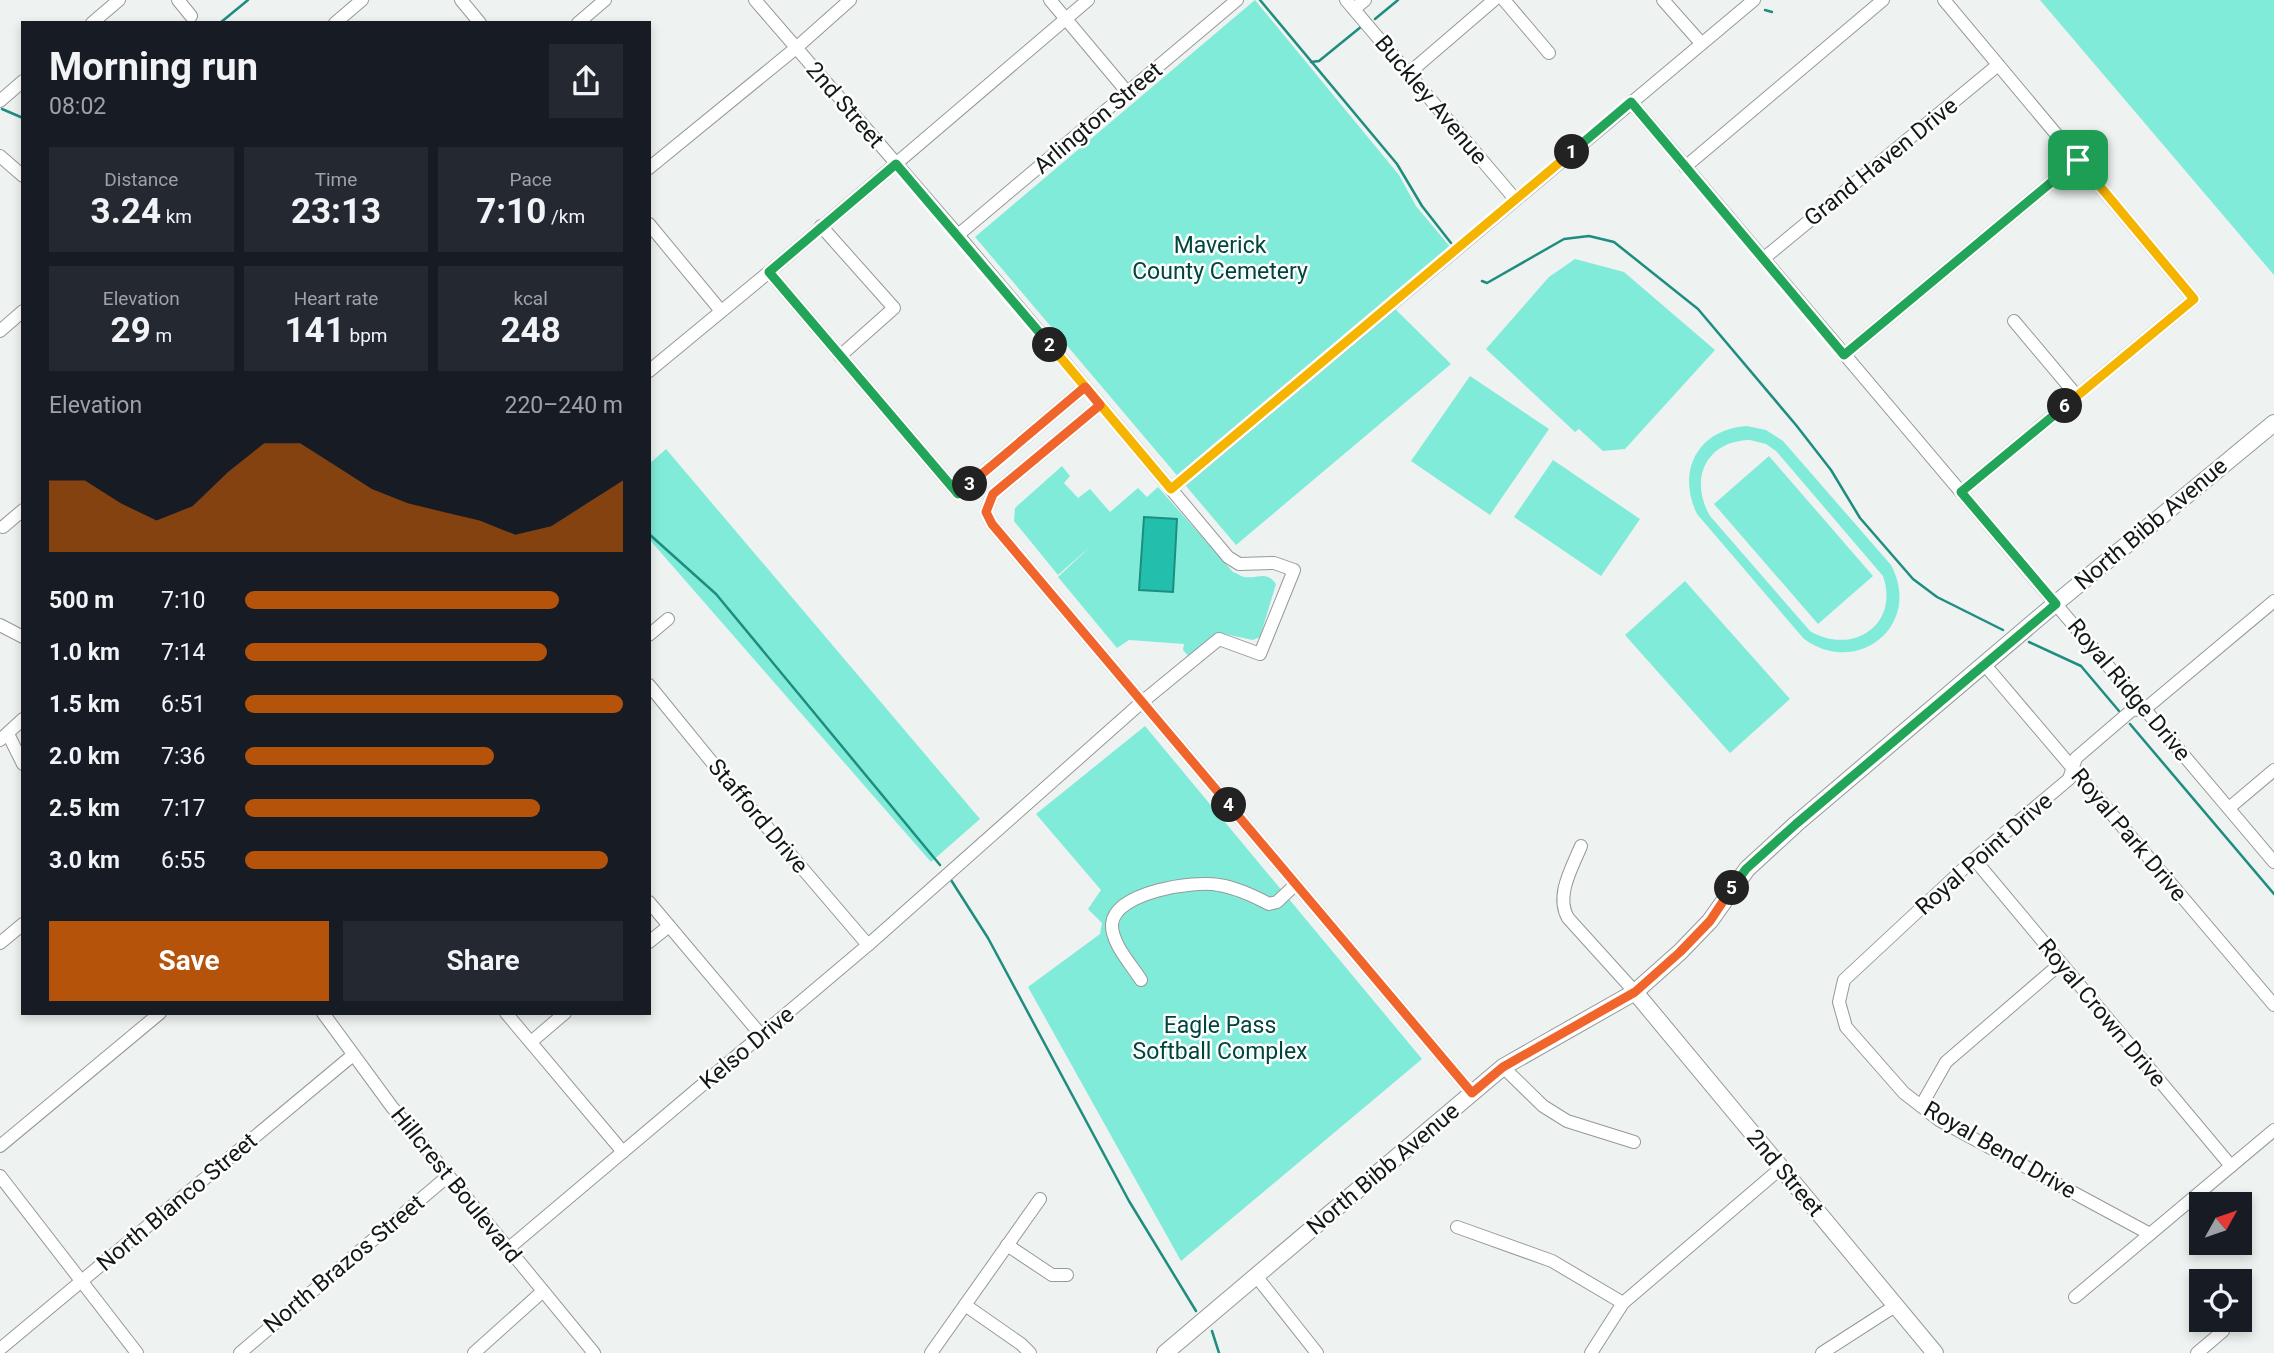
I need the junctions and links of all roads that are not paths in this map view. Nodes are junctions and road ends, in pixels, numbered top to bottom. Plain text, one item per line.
1 (119, 0) edge
2 (178, 0) edge
3 (362, 0) edge
4 (461, 0) edge
5 (605, 0) edge
6 (755, 0) edge
7 (850, 0) edge
8 (1050, 0) edge
9 (1088, 0) edge
10 (1237, 0) edge
11 (1365, 0) edge
12 (1494, 0) edge
13 (1504, 0) edge
14 (1663, 0) edge
15 (1754, 0) edge
16 (1883, 0) edge
17 (1944, 0) edge
18 (1350, 5) edge
19 (191, 16) dead end
20 (1066, 19) junction
21 (94, 21) edge
22 (337, 21) edge
23 (478, 21) edge
24 (580, 21) edge
25 (1701, 43) junction
26 (796, 48) junction
27 (1549, 53) dead end
28 (1998, 65) junction
29 (1409, 73) junction
30 (21, 83) edge
31 (1128, 93) junction
32 (0, 101) edge
33 (1631, 102) junction
34 (0, 156) edge
35 (2078, 160) junction
36 (896, 164) junction
37 (651, 166) edge
38 (1685, 167) junction
39 (21, 174) edge
40 (1516, 199) junction
41 (651, 226) edge
42 (821, 226) junction
43 (958, 235) junction
44 (1763, 259) junction
45 (769, 272) junction
46 (721, 311) junction
47 (21, 313) edge
48 (2014, 320) dead end
49 (0, 331) edge
50 (1844, 355) junction
51 (840, 356) junction
52 (651, 368) edge
53 (1085, 387) junction
54 (2077, 396) junction
55 (1100, 405) junction
56 (2274, 422) edge
57 (1171, 489) junction
58 (1961, 492) junction
59 (21, 512) edge
60 (3, 527) dead end
61 (2274, 601) edge
62 (2056, 604) junction
63 (668, 619) dead end
64 (0, 625) edge
65 (651, 633) edge
66 (21, 636) edge
67 (1985, 665) junction
68 (651, 687) edge
69 (1142, 702) junction
70 (2145, 709) junction
71 (21, 721) edge
72 (4, 737) edge
73 (21, 761) edge
74 (2073, 769) junction
75 (2274, 770) edge
76 (2229, 808) junction
77 (1581, 846) dead end
78 (1974, 859) junction
79 (2274, 862) edge
80 (1296, 884) junction
81 (651, 904) edge
82 (21, 926) edge
83 (669, 926) junction
84 (651, 941) edge
85 (0, 943) edge
86 (868, 945) junction
87 (2060, 964) junction
88 (1850, 975) joint
89 (1141, 980) dead end
90 (1635, 992) junction
91 (2274, 1005) edge
92 (158, 1015) edge
93 (324, 1015) edge
94 (508, 1015) edge
95 (563, 1015) edge
96 (761, 1035) junction
97 (531, 1042) junction
98 (353, 1055) junction
99 (1503, 1067) junction
100 (1472, 1093) junction
101 (1921, 1106) junction
102 (2274, 1130) edge
103 (1634, 1142) dead end
104 (0, 1146) edge
105 (623, 1152) junction
106 (2231, 1166) junction
107 (1781, 1168) junction
108 (0, 1176) edge
109 (448, 1176) junction
110 (1040, 1199) dead end
111 (1457, 1227) dead end
112 (2150, 1234) junction
113 (1007, 1245) junction
114 (509, 1248) junction
115 (1067, 1275) dead end
116 (1256, 1276) junction
117 (81, 1281) junction
118 (543, 1291) junction
119 (2075, 1297) dead end
120 (1623, 1303) junction
121 (965, 1305) junction
122 (1895, 1306) junction
123 (2222, 1332) edge
124 (0, 1349) edge
125 (137, 1353) edge
126 (240, 1353) edge
127 (474, 1353) edge
128 (594, 1353) edge
129 (931, 1353) edge
130 (1030, 1353) edge
131 (1165, 1353) edge
132 (1317, 1353) edge
133 (1591, 1353) edge
134 (1822, 1353) edge
135 (1935, 1353) edge
136 (2197, 1353) edge

1 - 21 street
2 - 19 street
3 - 22 street
4 - 23 street
5 - 24 street
6 - 26 street, 2nd Street
7 - 26 street
8 - 20 street
9 - 20 street
10 - 31 street, Arlington Street
11 - 18 street
12 - 29 street
13 - 27 street
14 - 25 street
15 - 25 street
16 - 38 street
17 - 28 street
18 - 29 street, Buckley Avenue
20 - 31 street
20 - 36 street
25 - 33 street
26 - 36 street, 2nd Street
26 - 37 street
28 - 35 street
28 - 44 street, Grand Haven Drive
29 - 40 street, Buckley Avenue
30 - 32 street
31 - 43 street, Arlington Street
33 - 38 street, Royal Ridge Drive
33 - 40 street
34 - 39 street
35 - 50 street
35 - 54 street
36 - 42 street
36 - 43 street, 2nd Street
38 - 44 street, Royal Ridge Drive
40 - 57 street
41 - 46 street
42 - 45 street
42 - 51 street
43 - 53 street, 2nd Street
44 - 50 street, Royal Ridge Drive
45 - 46 street
45 - 51 street
46 - 52 street
47 - 49 street
48 - 54 street
50 - 58 street, Royal Ridge Drive
51 - 53 street
53 - 55 street, 2nd Street
54 - 58 street
55 - 57 street, 2nd Street
55 - 69 street
56 - 62 main road, North Bibb Avenue
57 - 69 street, 2nd Street
58 - 62 street, Royal Ridge Drive
59 - 60 street
61 - 70 street, Royal Point Drive
62 - 67 main road, North Bibb Avenue
62 - 70 street, Royal Ridge Drive
63 - 65 street
64 - 66 street
67 - 74 street, Royal Park Drive
67 - 90 main road, North Bibb Avenue
68 - 86 street, Stafford Drive
69 - 80 street
69 - 86 street, Kelso Drive
70 - 74 street, Royal Point Drive
70 - 76 street, Royal Ridge Drive
71 - 72 street
72 - 73 street
74 - 78 street, Royal Point Drive
74 - 91 street, Royal Park Drive
75 - 76 street
76 - 79 street, Royal Ridge Drive
77 - 90 street
78 - 87 street, Royal Crown Drive
78 - 88 street, Royal Point Drive
80 - 89 street
80 - 100 street
81 - 83 street
82 - 85 street
83 - 84 street
83 - 96 street
86 - 96 street, Kelso Drive
87 - 101 street
87 - 106 street, Royal Crown Drive
88 - 101 street, Royal Bend Drive
90 - 99 main road, North Bibb Avenue
90 - 107 main road, 2nd Street
92 - 104 street
93 - 98 street, Hillcrest Boulevard
94 - 97 street
95 - 97 street
96 - 105 street, Kelso Drive
97 - 105 street
98 - 109 street, Hillcrest Boulevard
98 - 117 street, North Blanco Street
99 - 100 main road, North Bibb Avenue
99 - 103 street
100 - 116 main road, North Bibb Avenue
101 - 112 street, Royal Bend Drive
102 - 106 street
105 - 114 street, Kelso Drive
106 - 112 street
107 - 120 street
107 - 122 main road, 2nd Street
108 - 117 street
109 - 114 street, Hillcrest Boulevard
109 - 126 street, North Brazos Street
110 - 113 street
111 - 120 street
112 - 119 street
113 - 115 street
113 - 121 street
114 - 118 street, Hillcrest Boulevard
116 - 131 main road, North Bibb Avenue
116 - 132 street
117 - 124 street, North Blanco Street
117 - 125 street
118 - 127 street
118 - 128 street, Hillcrest Boulevard
120 - 133 street
121 - 129 street
121 - 130 street
122 - 134 street
122 - 135 main road, 2nd Street
123 - 136 street

